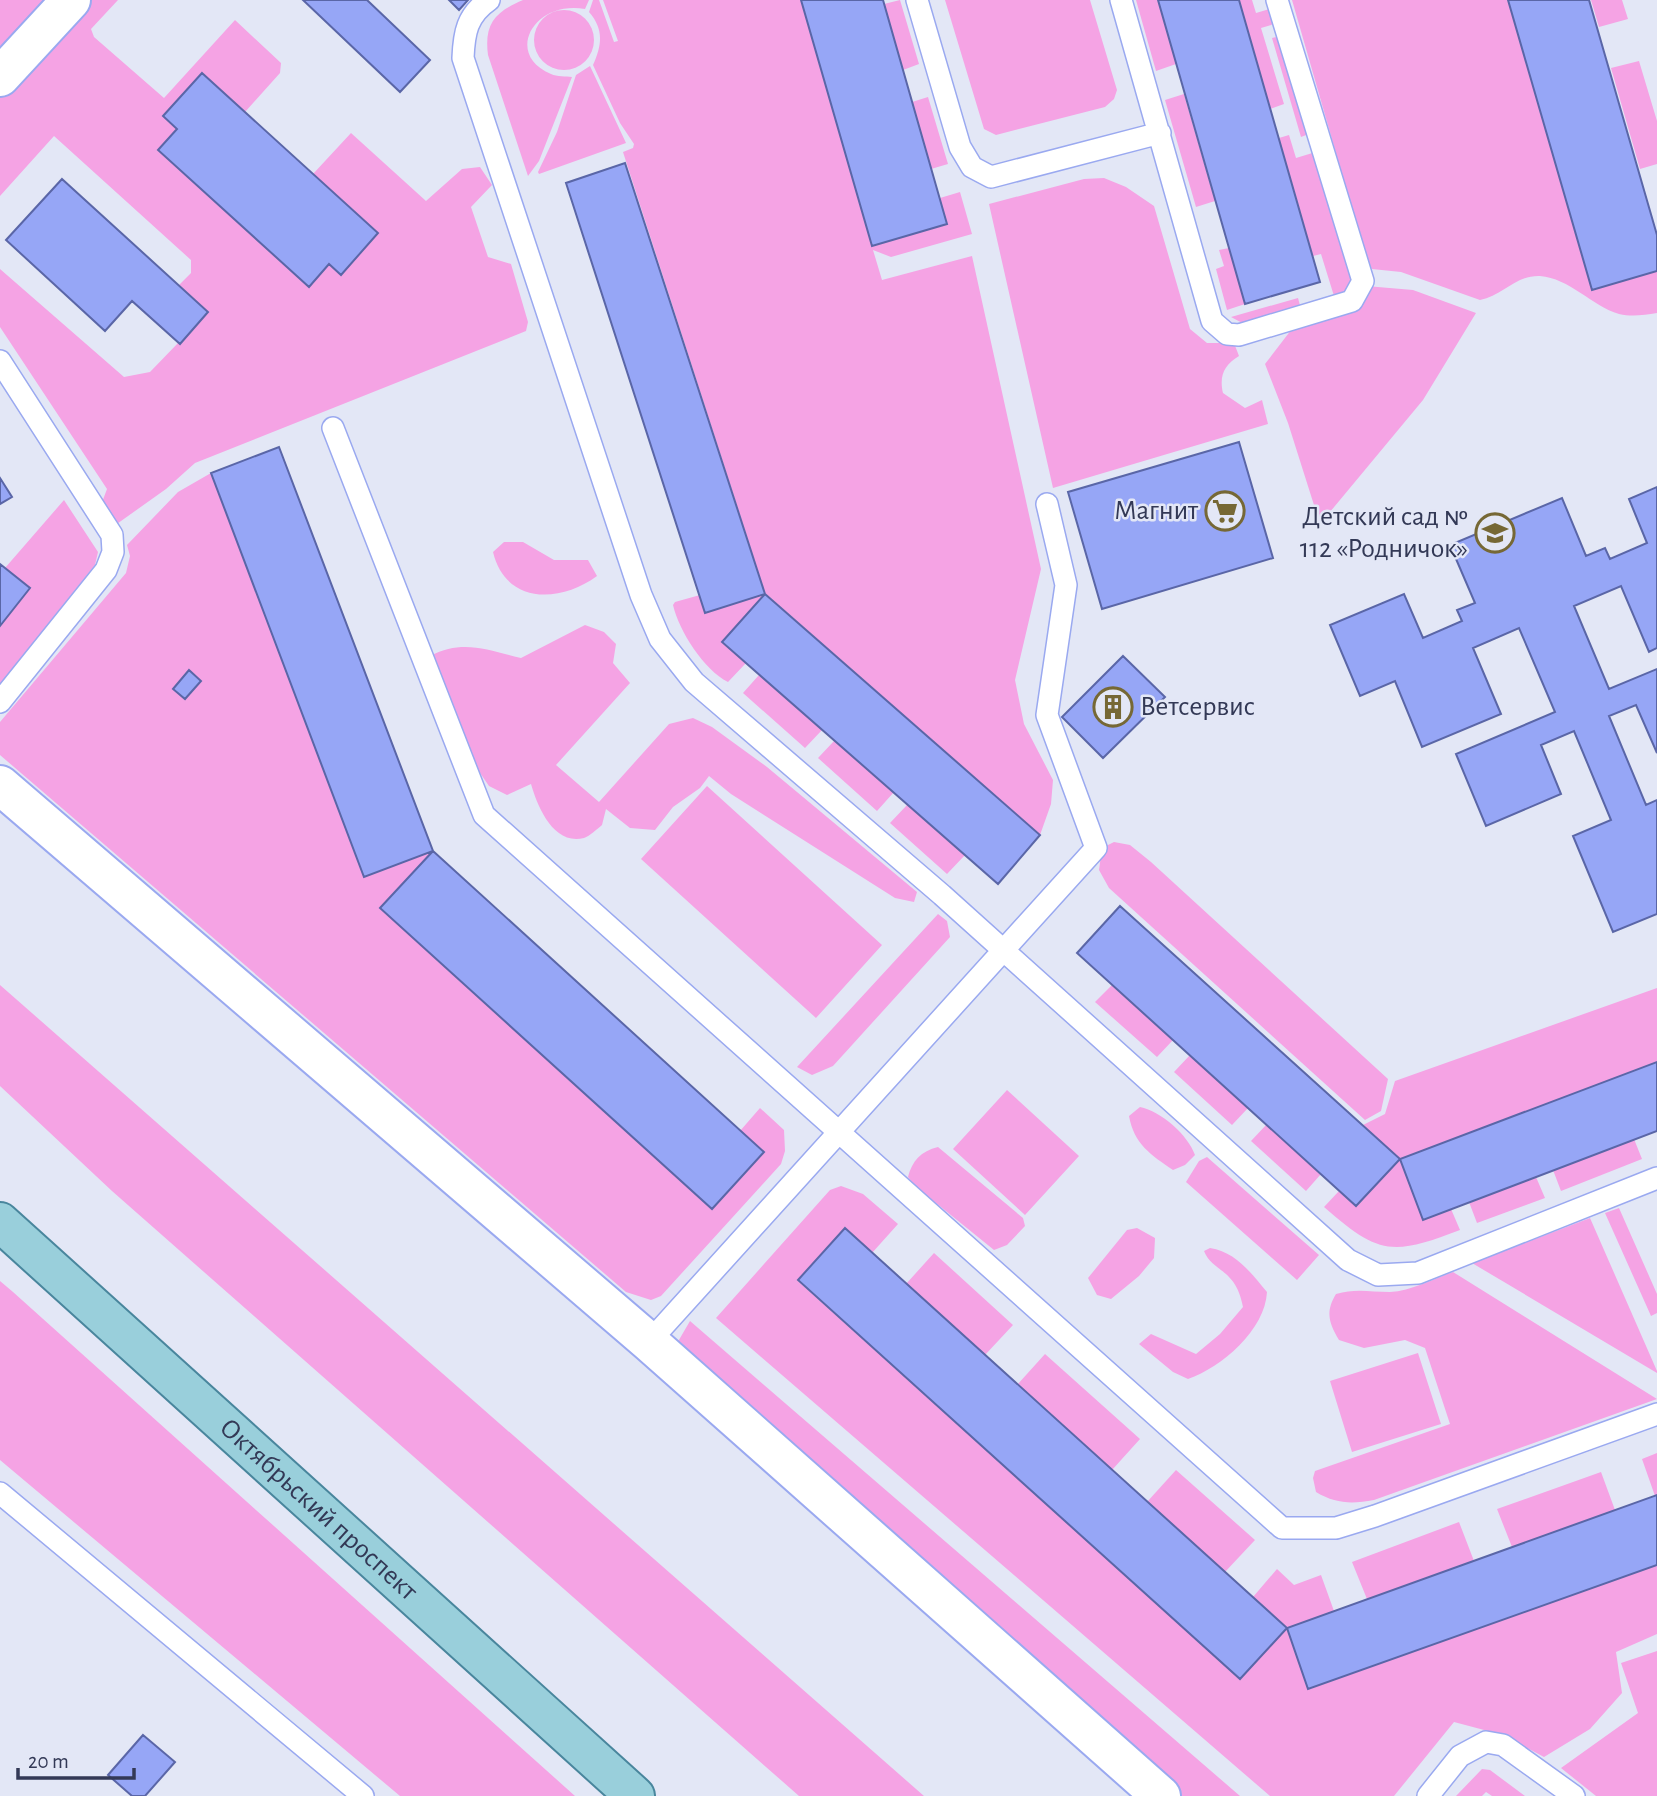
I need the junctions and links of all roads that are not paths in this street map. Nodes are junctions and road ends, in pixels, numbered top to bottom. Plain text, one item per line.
1 (71, 0) edge
2 (489, 0) edge
3 (917, 0) edge
4 (1121, 0) edge
5 (1278, 0) edge
6 (0, 77) edge
7 (1160, 133) junction
8 (0, 361) edge
9 (333, 428) dead end
10 (1047, 504) dead end
11 (0, 702) edge
12 (0, 785) edge
13 (1002, 951) junction
14 (840, 1130) junction
15 (1657, 1178) edge
16 (0, 1222) edge
17 (649, 1342) junction
18 (1657, 1414) edge
19 (0, 1493) edge
20 (363, 1796) edge
21 (635, 1796) edge
22 (1161, 1796) edge
23 (1428, 1796) edge
24 (1574, 1796) edge

1 - 6 street
2 - 13 lane
3 - 7 lane
4 - 7 lane
5 - 7 lane
8 - 11 lane
9 - 14 lane
10 - 13 lane
12 - 17 street
13 - 14 lane
13 - 15 lane
14 - 17 lane
14 - 18 lane
16 - 21 main road, Октябрьский проспект
17 - 22 street
19 - 20 lane
23 - 24 lane

